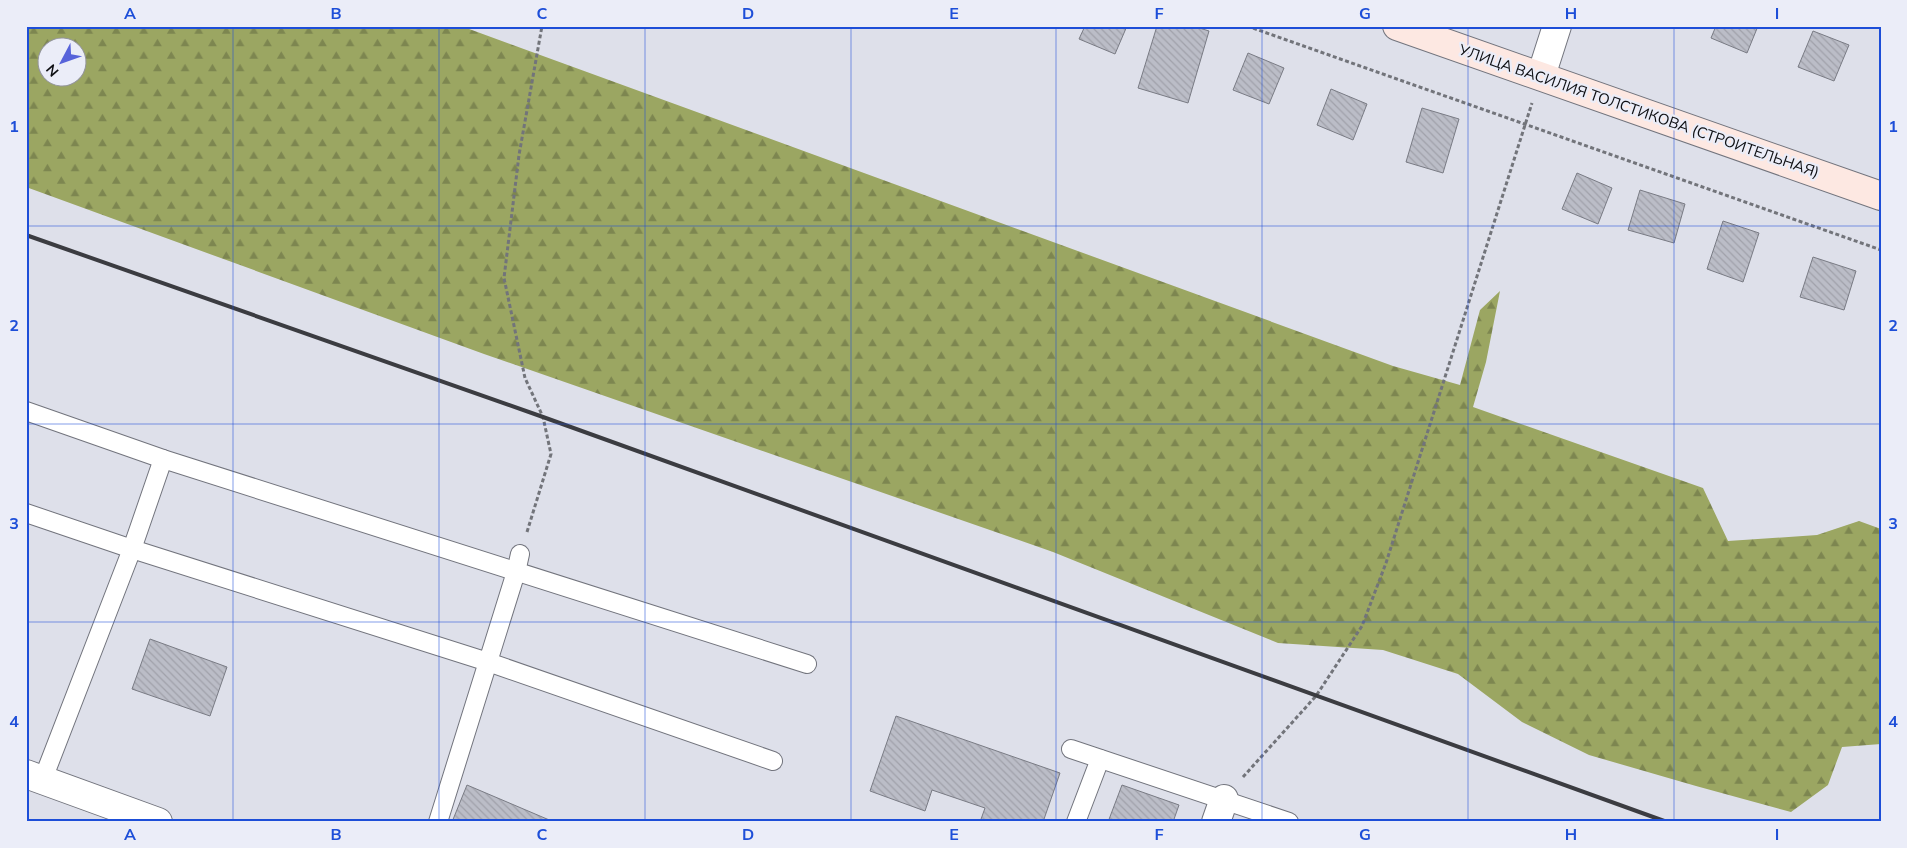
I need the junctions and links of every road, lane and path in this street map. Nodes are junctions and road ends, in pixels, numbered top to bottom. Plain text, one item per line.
1 (542, 26) edge
2 (1247, 26) edge
3 (1397, 26) edge
4 (1557, 26) edge
5 (1541, 76) junction
6 (1525, 124) junction
7 (1881, 196) edge
8 (1881, 250) edge
9 (26, 411) edge
10 (163, 459) junction
11 (26, 513) edge
12 (132, 549) junction
13 (520, 554) joint
14 (516, 572) junction
15 (488, 662) junction
16 (807, 664) dead end
17 (1071, 749) dead end
18 (1100, 759) junction
19 (774, 761) dead end
20 (35, 776) edge
21 (1220, 810) edge
22 (158, 822) edge
23 (438, 822) edge
24 (1076, 822) edge
25 (1289, 822) edge

1 - 13 path
2 - 6 path
3 - 5 main road, УЛИЦА ВАСИЛИЯ ТОЛСТИКОВА (СТРОИТЕЛЬНАЯ)
4 - 5 street
5 - 6 path
5 - 7 main road, УЛИЦА ВАСИЛИЯ ТОЛСТИКОВА (СТРОИТЕЛЬНАЯ)
6 - 8 path
6 - 21 path
9 - 10 lane
10 - 12 lane
10 - 14 lane
11 - 12 lane
12 - 15 lane
12 - 20 lane
13 - 14 lane
14 - 15 lane
14 - 16 lane
15 - 19 lane
15 - 23 lane
17 - 18 lane
18 - 21 lane
18 - 24 lane
20 - 22 street
21 - 25 lane

